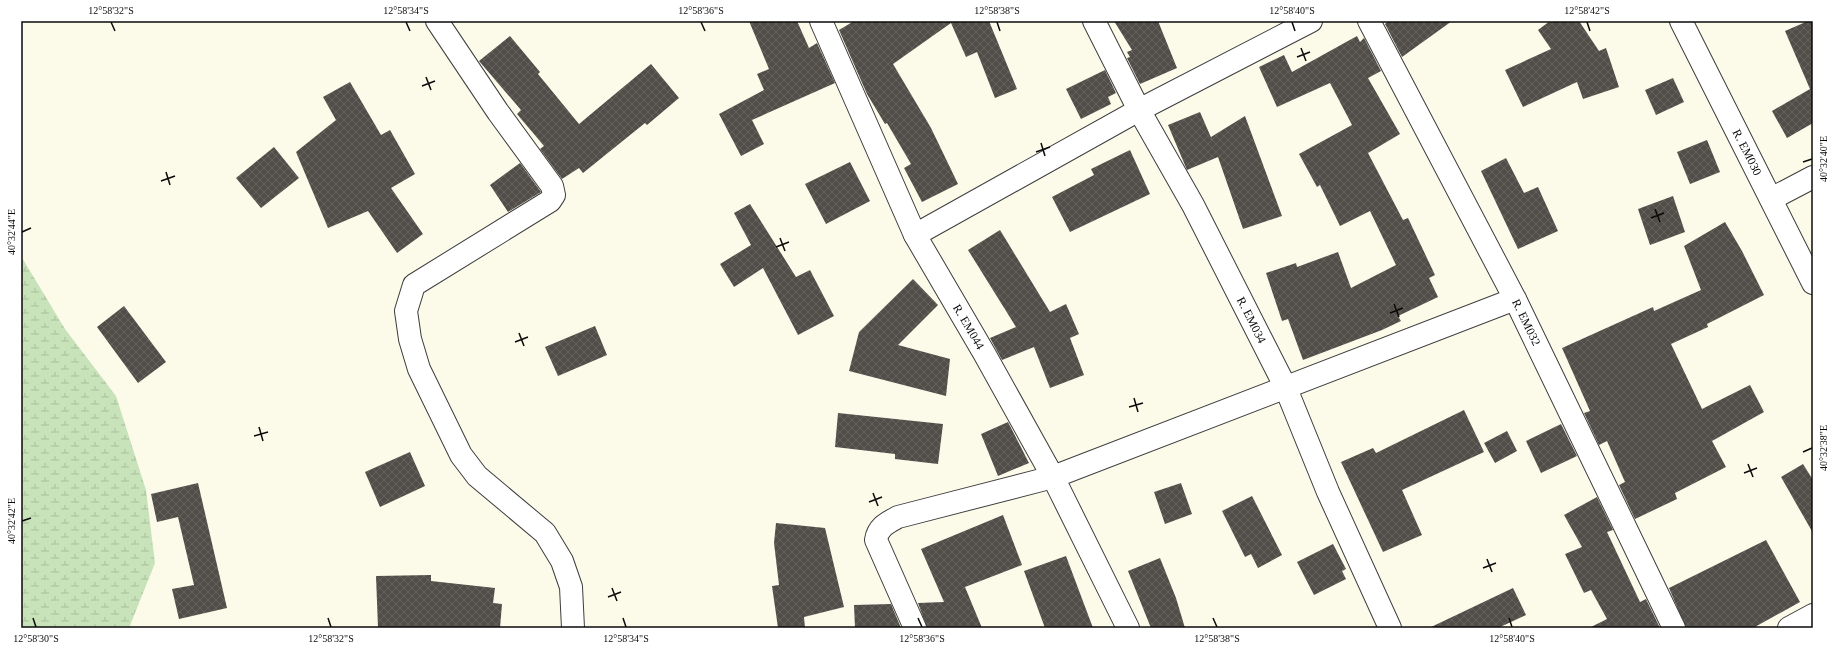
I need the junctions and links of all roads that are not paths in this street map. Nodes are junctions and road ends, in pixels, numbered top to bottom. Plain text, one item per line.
1 (437, 21) edge
2 (820, 21) edge
3 (1094, 21) edge
4 (1310, 21) edge
5 (1369, 21) edge
6 (1681, 21) edge
7 (1139, 110) junction
8 (1813, 177) edge
9 (1771, 199) junction
10 (914, 235) junction
11 (1813, 283) edge
12 (1515, 299) junction
13 (1285, 386) junction
14 (1053, 477) junction
15 (1813, 615) edge
16 (573, 628) edge
17 (915, 628) edge
18 (1128, 628) edge
19 (1390, 628) edge
20 (1674, 628) edge
21 (1789, 628) edge

1 - 16 street
2 - 10 street, R. EM044
3 - 7 street, R. EM034
4 - 7 street
5 - 12 street, R. EM032
6 - 9 street, R. EM030
7 - 10 street
7 - 13 street, R. EM034
8 - 9 street
9 - 11 street, R. EM030
10 - 14 street, R. EM044
12 - 13 street
12 - 20 street, R. EM032
13 - 14 street
13 - 19 street, R. EM034
14 - 17 street
14 - 18 street, R. EM044
15 - 21 street

